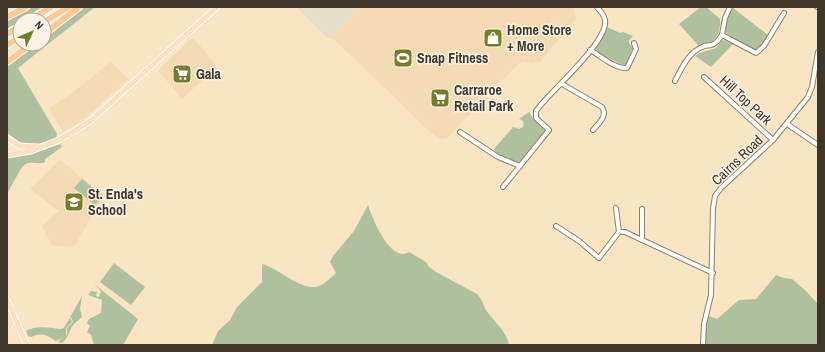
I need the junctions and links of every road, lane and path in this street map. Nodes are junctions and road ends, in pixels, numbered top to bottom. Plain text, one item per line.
1 (26, 7) edge
2 (68, 7) edge
3 (79, 7) edge
4 (217, 7) edge
5 (596, 7) edge
6 (730, 7) edge
7 (784, 13) dead end
8 (7, 17) edge
9 (52, 17) edge
10 (52, 28) edge
11 (722, 35) junction
12 (634, 43) dead end
13 (590, 50) junction
14 (20, 52) edge
15 (818, 52) edge
16 (7, 62) edge
17 (704, 77) dead end
18 (675, 80) dead end
19 (562, 84) junction
20 (787, 124) junction
21 (593, 130) dead end
22 (460, 132) dead end
23 (7, 138) edge
24 (773, 140) junction
25 (818, 145) edge
26 (41, 147) junction
27 (7, 155) edge
28 (520, 166) junction
29 (504, 186) dead end
30 (616, 208) dead end
31 (642, 209) dead end
32 (556, 226) dead end
33 (619, 232) junction
34 (642, 240) junction
35 (713, 273) junction
36 (7, 300) edge
37 (27, 345) edge
38 (703, 345) edge

1 - 8 highway
2 - 9 highway
3 - 10 highway
4 - 26 main road
5 - 13 street
6 - 11 street
7 - 11 street
11 - 18 street
12 - 13 street
13 - 19 street
14 - 16 highway
15 - 20 street, Cairns Road
17 - 24 street, Hill Top Park
19 - 21 street
19 - 28 street
20 - 24 street, Cairns Road
20 - 25 street
22 - 28 street
23 - 26 main road
24 - 35 street, Cairns Road
26 - 27 main road
28 - 29 street
30 - 33 street
31 - 34 street
32 - 33 street
33 - 34 street
34 - 35 street
35 - 38 street, Cairns Road
36 - 37 main road

